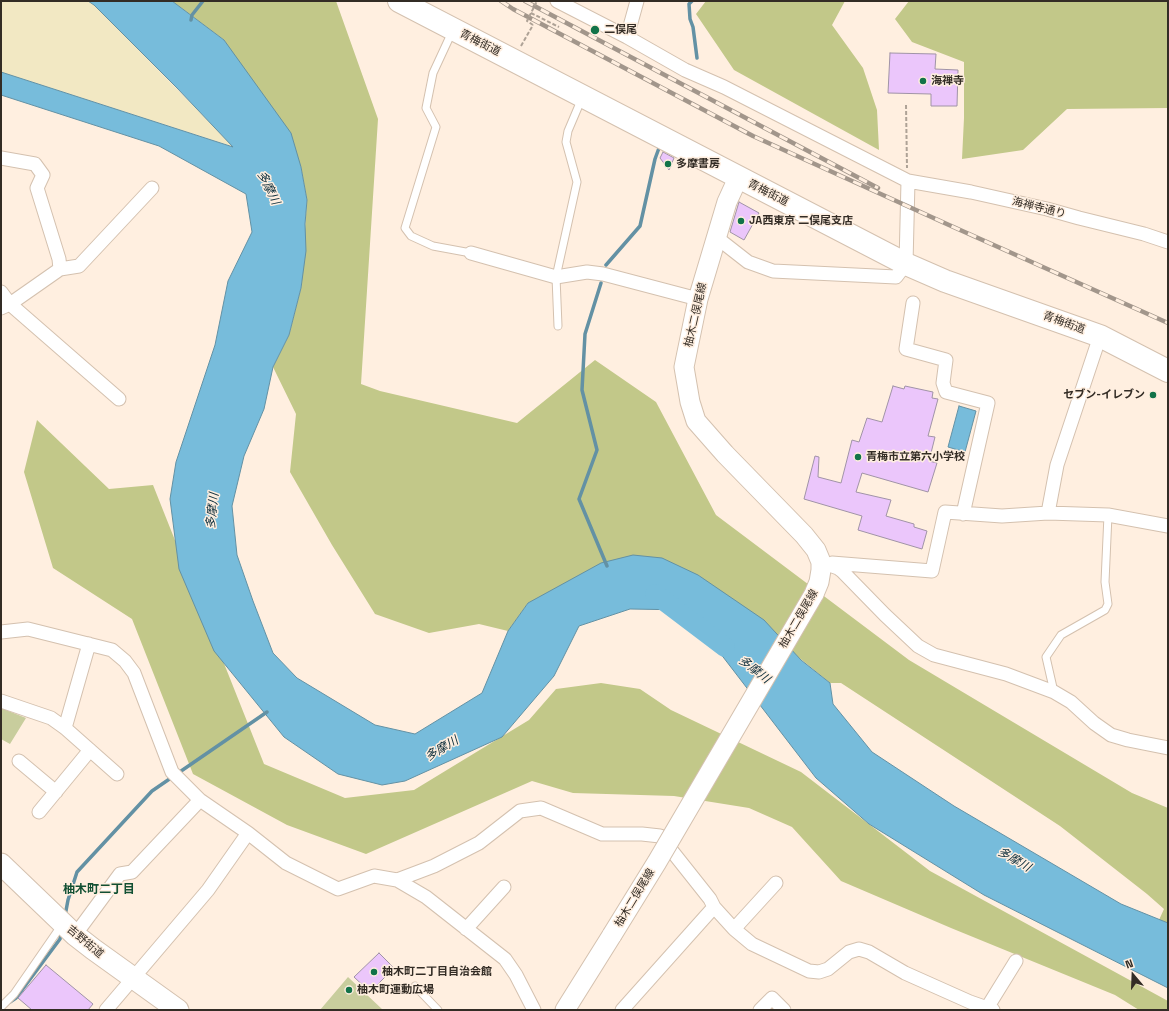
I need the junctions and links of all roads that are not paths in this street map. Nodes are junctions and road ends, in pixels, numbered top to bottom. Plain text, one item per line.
1 (399, 1) edge
2 (558, 1) edge
3 (636, 1) edge
4 (453, 30) junction
5 (627, 37) junction
6 (582, 96) junction
7 (1, 158) edge
8 (738, 178) junction
9 (908, 181) junction
10 (152, 188) dead end
11 (716, 237) junction
12 (1168, 242) edge
13 (471, 253) joint
14 (906, 264) junction
15 (60, 269) junction
16 (556, 278) junction
17 (1, 292) edge
18 (698, 298) junction
19 (913, 303) dead end
20 (6, 306) edge
21 (558, 326) dead end
22 (1100, 336) junction
23 (1165, 366) edge
24 (119, 399) dead end
25 (1048, 513) junction
26 (963, 514) junction
27 (1108, 514) junction
28 (1168, 526) edge
29 (821, 562) junction
30 (1, 632) edge
31 (89, 644) junction
32 (1054, 692) junction
33 (1, 700) edge
34 (65, 728) junction
35 (1168, 748) edge
36 (90, 750) junction
37 (19, 761) dead end
38 (117, 774) dead end
39 (56, 792) junction
40 (200, 800) junction
41 (39, 812) dead end
42 (248, 833) junction
43 (1, 864) edge
44 (397, 880) junction
45 (776, 883) dead end
46 (504, 888) dead end
47 (714, 907) junction
48 (69, 929) junction
49 (466, 929) junction
50 (734, 929) junction
51 (1016, 961) dead end
52 (133, 978) junction
53 (415, 986) dead end
54 (1, 1007) edge
55 (570, 1008) edge
56 (990, 1009) edge
57 (106, 1010) edge
58 (178, 1010) edge
59 (438, 1010) edge
60 (534, 1010) edge
61 (622, 1010) edge
62 (760, 1010) edge
63 (784, 1010) edge

1 - 4 highway, 青梅街道
2 - 5 street, 海禅寺通り
3 - 5 street
4 - 6 highway, 青梅街道
4 - 13 lane
5 - 9 street, 海禅寺通り
6 - 8 highway, 青梅街道
6 - 16 lane
7 - 15 street
8 - 11 main road, 柚木二俣尾線
8 - 14 highway, 青梅街道
9 - 12 street, 海禅寺通り
9 - 14 street
10 - 15 street
11 - 14 street
11 - 18 main road, 柚木二俣尾線
13 - 16 street
14 - 22 highway, 青梅街道
15 - 20 street
16 - 18 street
16 - 21 lane
17 - 20 street
18 - 29 main road, 柚木二俣尾線
19 - 26 street
20 - 24 street
22 - 23 highway, 青梅街道
22 - 25 street
25 - 26 street
25 - 27 street
26 - 29 street
27 - 28 street
27 - 32 lane
29 - 32 street
29 - 55 main road, 柚木二俣尾線, bridge
30 - 31 street
31 - 34 street
31 - 40 street
32 - 35 street
33 - 34 street
34 - 36 street
36 - 38 street
36 - 39 street
37 - 39 street
39 - 41 street
40 - 42 street
40 - 48 street
42 - 44 street
42 - 52 street
43 - 48 main road, 吉野街道
44 - 47 street
44 - 49 street
45 - 50 street
46 - 49 street
47 - 50 street
47 - 61 street
48 - 52 main road, 吉野街道
48 - 54 lane
49 - 60 street
50 - 56 street
51 - 56 street
52 - 57 street
52 - 58 main road, 吉野街道
53 - 59 lane
62 - 63 street

